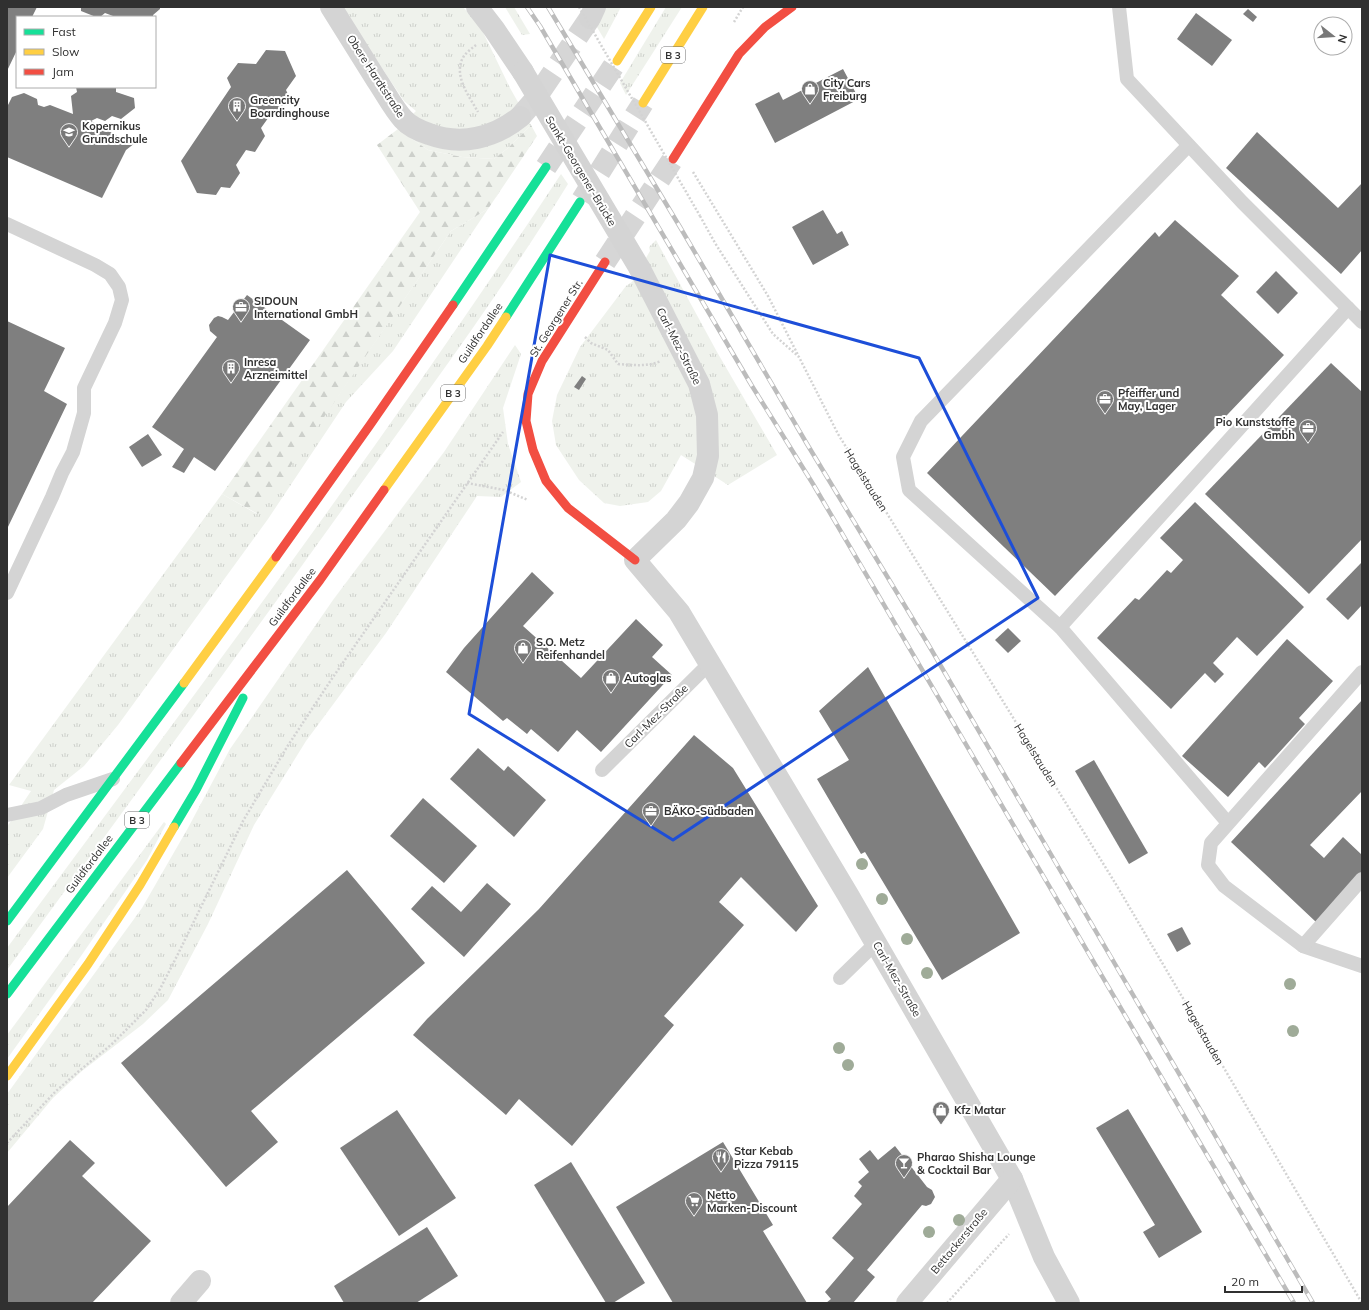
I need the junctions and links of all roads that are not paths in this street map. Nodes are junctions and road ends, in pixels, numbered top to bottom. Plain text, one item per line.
1 (331, 7) edge
2 (476, 7) edge
3 (651, 7) edge
4 (703, 7) edge
5 (792, 7) edge
6 (1119, 7) edge
7 (617, 61) tunnel mouth
8 (643, 103) tunnel mouth
9 (520, 117) tunnel mouth
10 (1188, 146) junction
11 (673, 159) tunnel mouth
12 (546, 167) tunnel mouth
13 (580, 202) tunnel mouth
14 (7, 224) edge
15 (605, 262) tunnel mouth
16 (640, 270) joint
17 (1348, 308) junction
18 (1362, 322) edge
19 (635, 560) junction
20 (7, 593) edge
21 (1060, 627) junction
22 (269, 647) junction
23 (710, 663) junction
24 (1362, 672) edge
25 (602, 770) dead end
26 (113, 779) junction
27 (7, 816) edge
28 (1228, 823) junction
29 (1362, 879) edge
30 (7, 921) edge
31 (876, 943) junction
32 (1303, 946) junction
33 (1362, 966) edge
34 (840, 978) dead end
35 (7, 994) edge
36 (7, 1076) edge
37 (1012, 1179) junction
38 (200, 1281) dead end
39 (181, 1303) edge
40 (907, 1303) edge
41 (1069, 1303) edge

1 - 9 street, Obere Hardtstraße
2 - 16 street, Sankt-Georgener-Brücke, bridge
3 - 7 main road
4 - 8 main road, B 3
5 - 11 main road
6 - 10 lane
10 - 17 lane
10 - 21 lane
12 - 26 main road
13 - 22 main road, Guildfordallee / B 3
14 - 20 lane
15 - 19 main road, St. Georgener Str.
16 - 19 street, Carl-Mez-Straße
17 - 18 lane
17 - 21 lane
19 - 23 street, Carl-Mez-Straße
21 - 28 lane
22 - 35 main road, Guildfordallee / B 3
22 - 36 main road
23 - 25 lane, Carl-Mez-Straße
23 - 31 street, Carl-Mez-Straße
24 - 28 lane
26 - 27 lane
26 - 30 main road
28 - 32 lane
29 - 32 lane
31 - 34 lane
31 - 37 street, Carl-Mez-Straße
32 - 33 lane
37 - 40 street, Bettackerstraße
37 - 41 street, Carl-Mez-Straße
38 - 39 street

